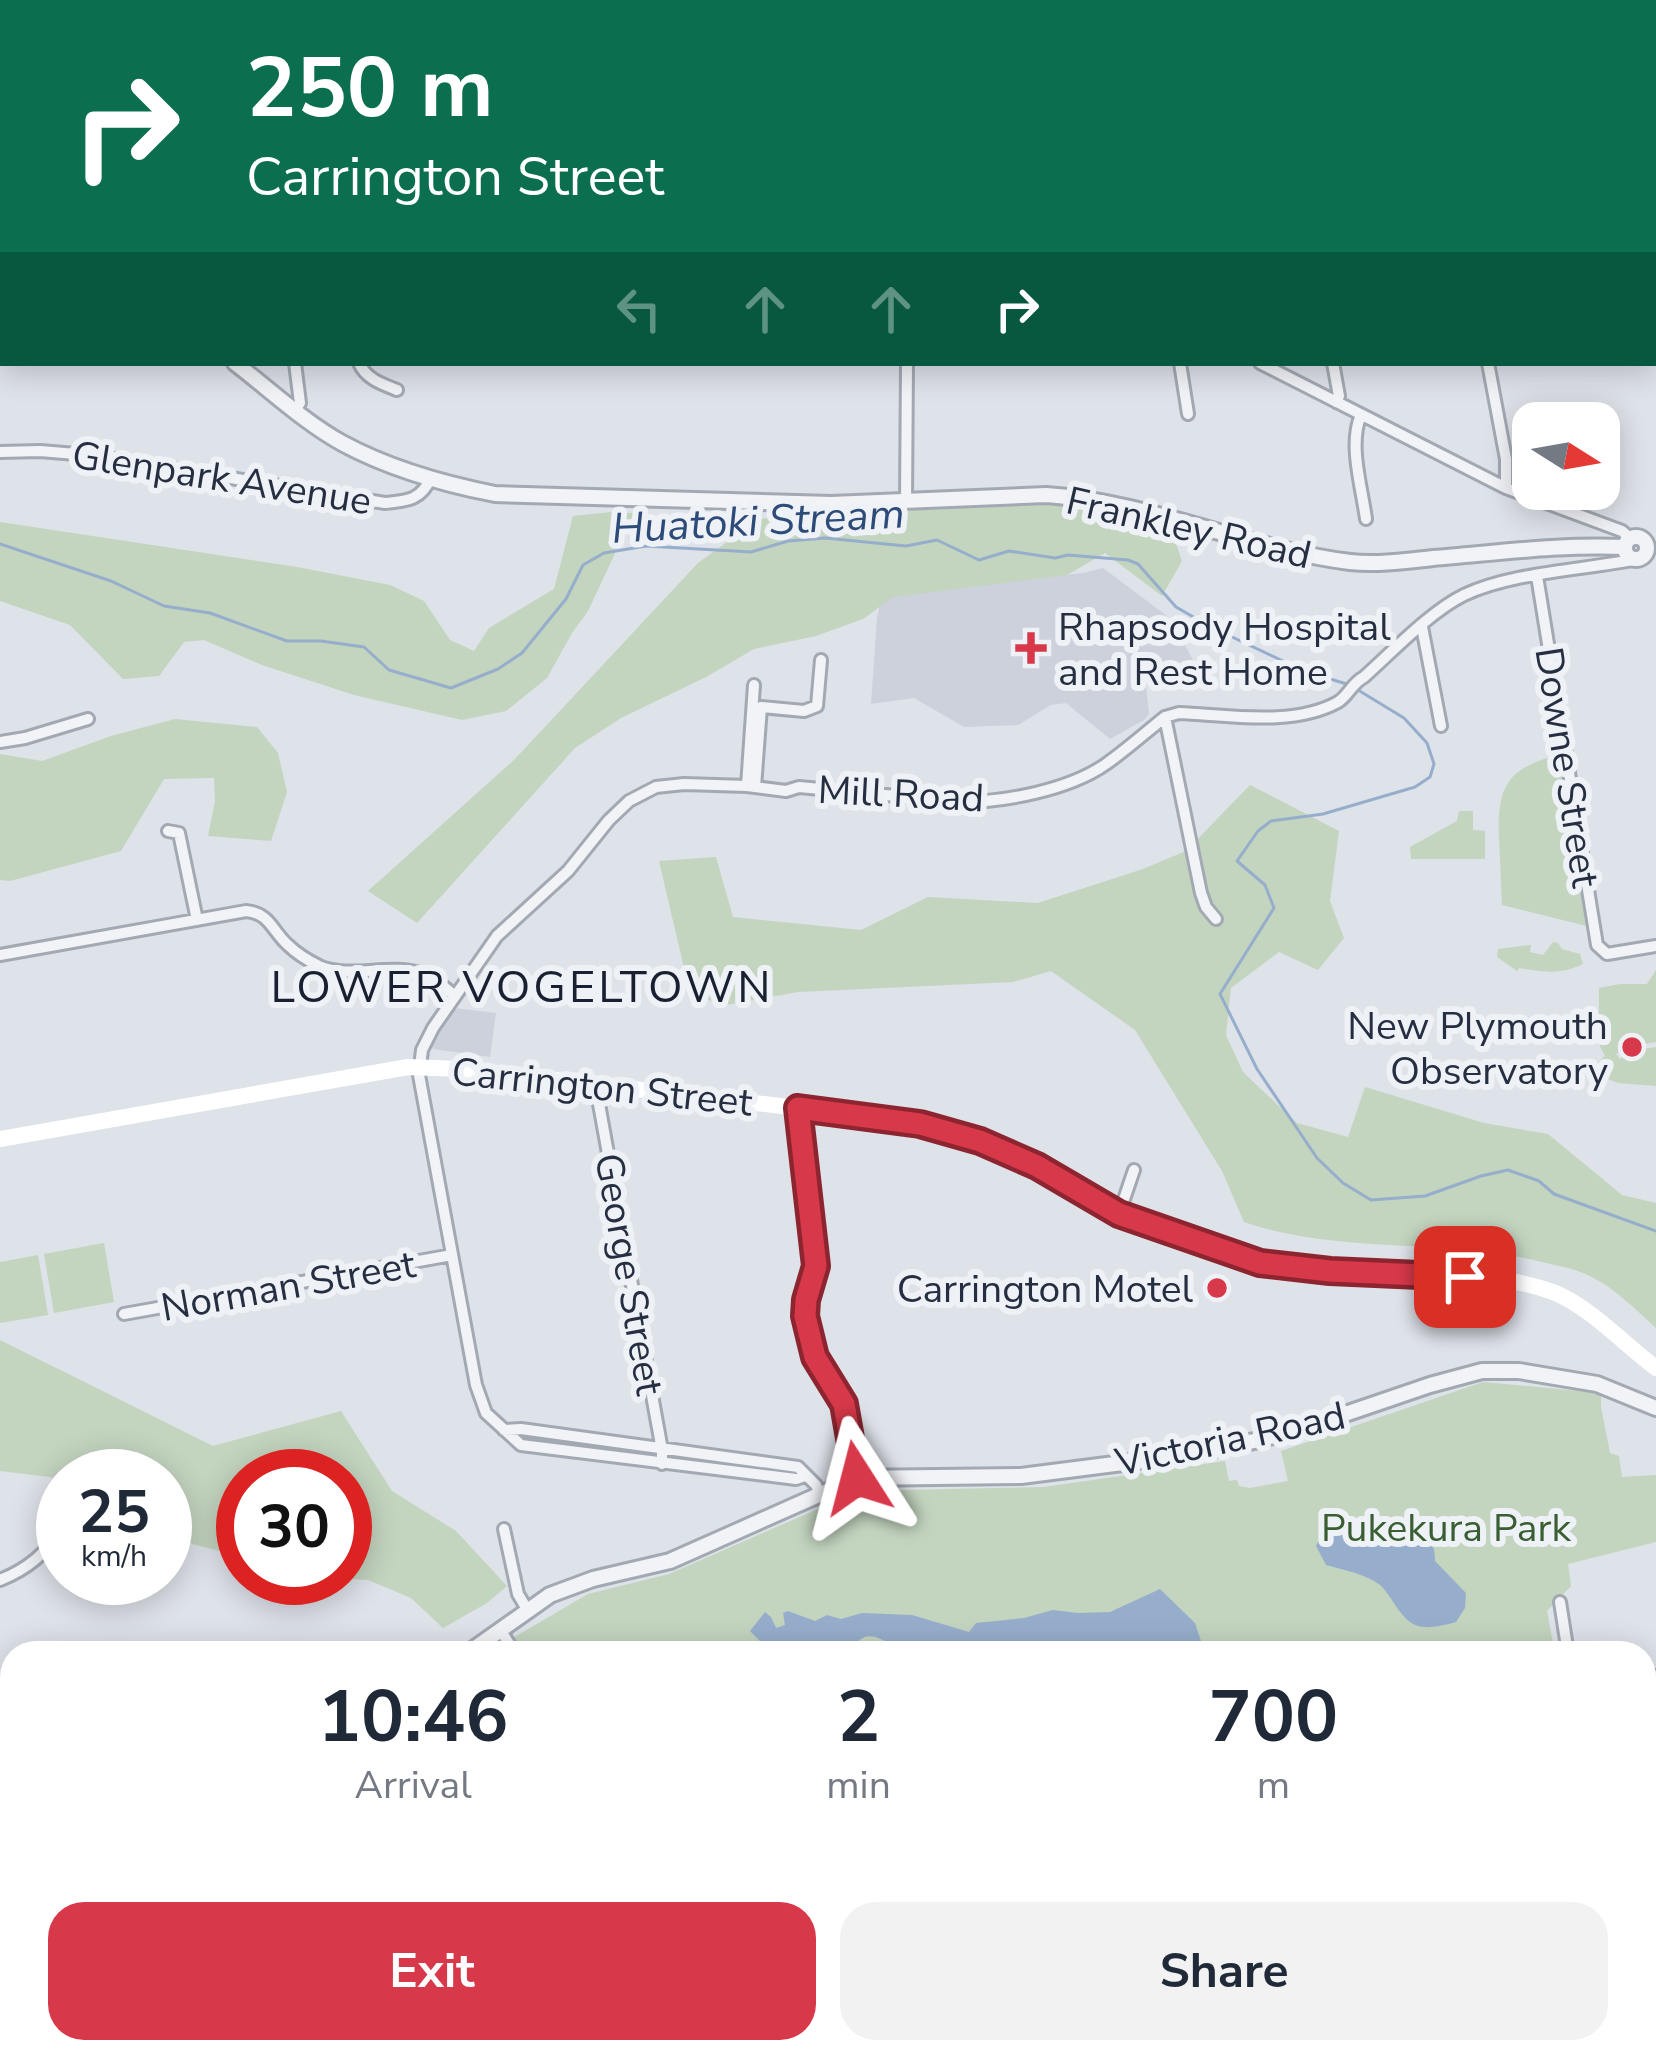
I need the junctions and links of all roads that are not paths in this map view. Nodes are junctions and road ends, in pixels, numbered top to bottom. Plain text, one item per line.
1 (239, 366) edge
2 (295, 366) edge
3 (360, 366) edge
4 (907, 366) edge
5 (1180, 366) edge
6 (1266, 366) edge
7 (1334, 366) edge
8 (1489, 366) edge
9 (397, 390) dead end
10 (1336, 402) junction
11 (295, 409) junction
12 (1188, 413) dead end
13 (1361, 415) junction
14 (0, 452) edge
15 (431, 477) junction
16 (1506, 488) junction
17 (905, 502) junction
18 (1366, 519) dead end
19 (1639, 548) edge
20 (1537, 576) junction
21 (1422, 627) junction
22 (820, 661) dead end
23 (754, 685) dead end
24 (1165, 717) junction
25 (88, 718) dead end
26 (1441, 726) dead end
27 (0, 742) edge
28 (751, 786) junction
29 (168, 831) dead end
30 (1216, 919) dead end
31 (197, 920) junction
32 (1656, 946) edge
33 (0, 955) edge
34 (454, 995) junction
35 (420, 1067) junction
36 (598, 1085) junction
37 (798, 1108) junction
38 (0, 1138) edge
39 (1134, 1170) dead end
40 (1119, 1214) junction
41 (452, 1255) junction
42 (124, 1314) dead end
43 (1656, 1368) edge
44 (1656, 1408) edge
45 (662, 1457) junction
46 (857, 1478) junction
47 (820, 1494) junction
48 (505, 1529) dead end
49 (36, 1561) edge
50 (0, 1580) edge
51 (1560, 1602) dead end
52 (528, 1611) junction
53 (500, 1631) junction
54 (485, 1641) edge
55 (507, 1641) edge
56 (1566, 1641) edge

1 - 11 street, Frankley Road
2 - 11 street
3 - 9 street
4 - 17 street
5 - 12 street
6 - 10 street
7 - 10 street
8 - 16 street
10 - 13 street
11 - 15 street, Frankley Road
13 - 16 street
13 - 18 street
14 - 15 street, Glenpark Avenue
15 - 17 street, Frankley Road
16 - 19 street
17 - 19 street, Frankley Road
19 - 20 street
20 - 21 street
20 - 32 street, Downe Street
21 - 24 street
21 - 26 street
22 - 28 street
23 - 28 street
24 - 28 street, Mill Road
24 - 30 street
25 - 27 street
28 - 34 street, Mill Road
29 - 31 street
31 - 33 street
31 - 34 street
34 - 35 street, Mill Road
35 - 36 main road, Carrington Street
35 - 38 main road, Carrington Street
35 - 41 street
36 - 37 main road, Carrington Street
36 - 45 street, George Street
37 - 40 main road, Carrington Street
37 - 46 street
39 - 40 street
40 - 43 main road, Carrington Street
41 - 42 street, Norman Street
41 - 45 street
44 - 46 street, Victoria Road
45 - 47 street
46 - 47 street, Victoria Road
47 - 52 street, Victoria Road
48 - 52 street
49 - 50 street
51 - 56 street
52 - 53 street, Victoria Road
53 - 54 street, Victoria Road
53 - 55 street

